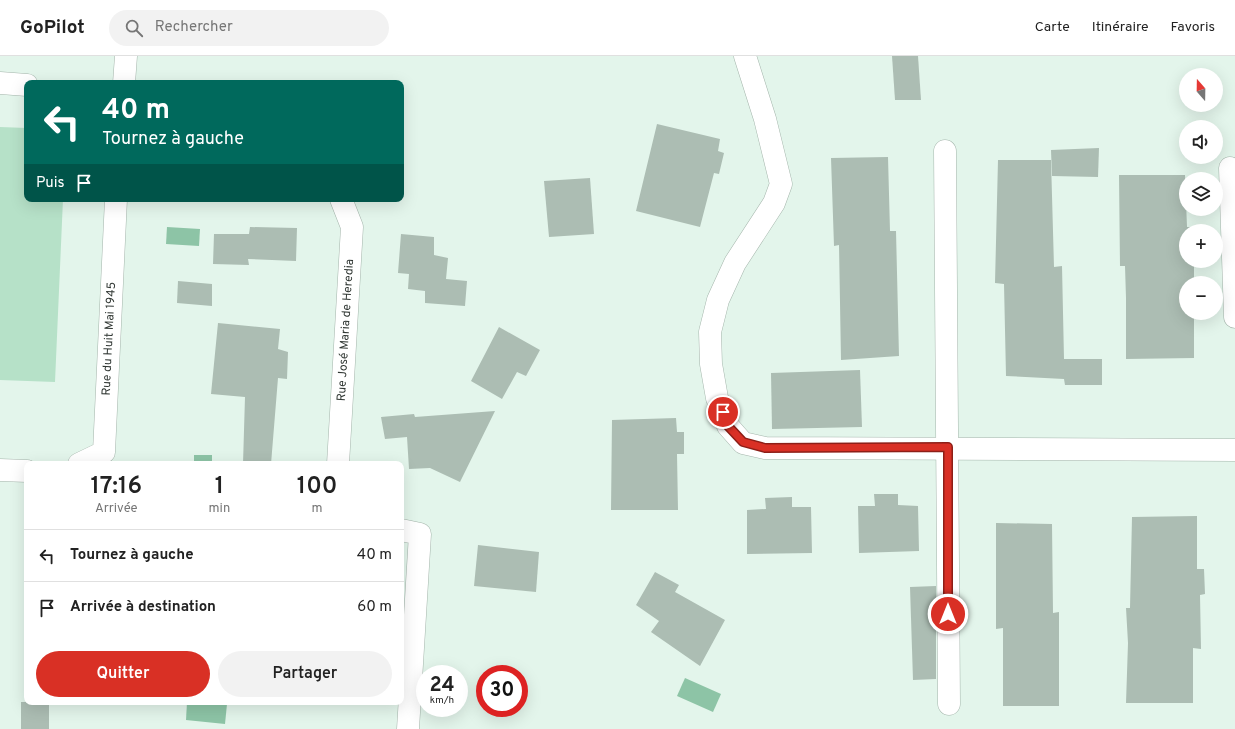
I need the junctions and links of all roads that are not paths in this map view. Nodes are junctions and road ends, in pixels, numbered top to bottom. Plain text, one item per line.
1 (126, 56) edge
2 (745, 56) edge
3 (124, 80) edge
4 (0, 83) edge
5 (24, 85) edge
6 (945, 150) dead end
7 (1230, 168) dead end
8 (116, 202) edge
9 (342, 202) edge
10 (1235, 316) edge
11 (948, 447) junction
12 (1235, 450) edge
13 (85, 461) edge
14 (338, 461) edge
15 (0, 470) edge
16 (24, 471) edge
17 (404, 531) edge
18 (949, 704) dead end
19 (408, 729) edge

1 - 3 street
2 - 11 street
4 - 5 street
6 - 11 street
7 - 10 street
8 - 13 street, Rue du Huit Mai 1945
9 - 14 street, Rue José Maria de Heredia
11 - 12 street
11 - 18 street
15 - 16 street
17 - 19 street

